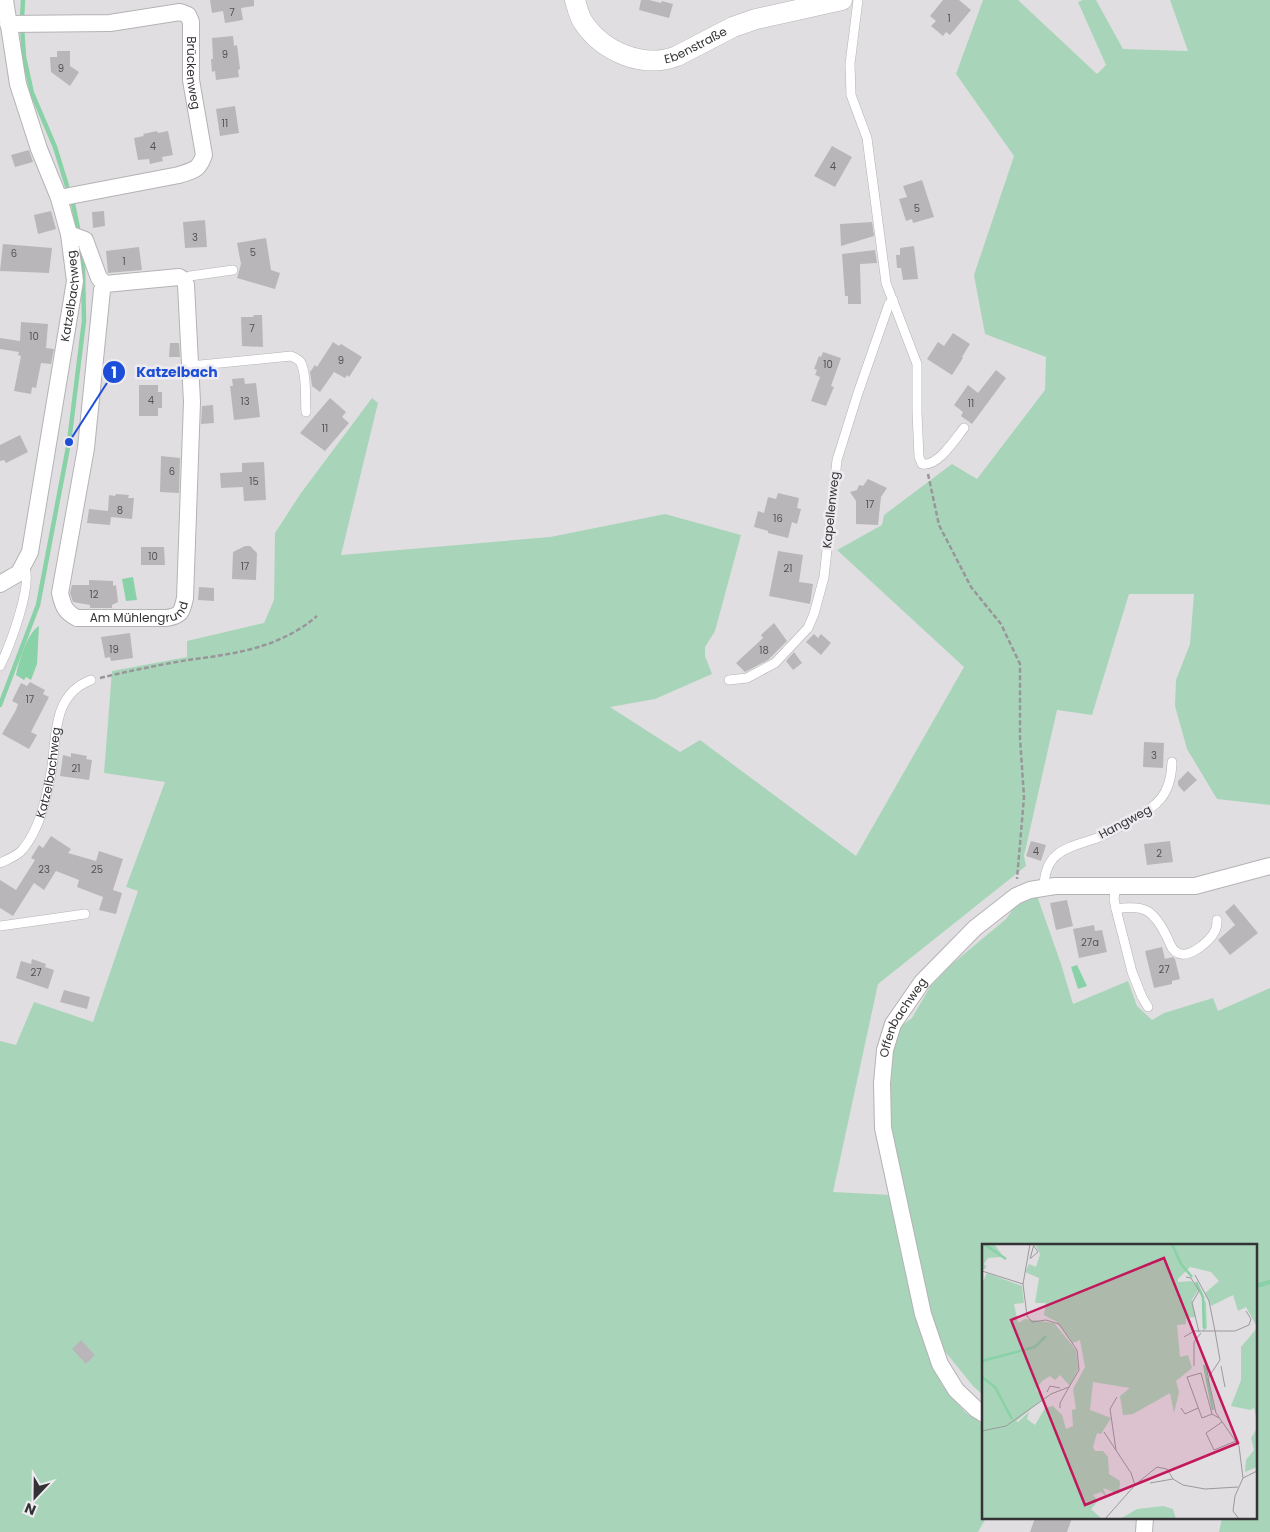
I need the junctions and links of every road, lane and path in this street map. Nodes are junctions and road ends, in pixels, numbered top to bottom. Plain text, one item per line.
1 (5, 0) edge
2 (575, 0) edge
3 (842, 0) edge
4 (858, 0) edge
5 (8, 24) junction
6 (59, 198) junction
7 (68, 234) junction
8 (233, 270) dead end
9 (184, 280) junction
10 (105, 284) junction
11 (893, 300) junction
12 (190, 366) junction
13 (306, 412) dead end
14 (964, 428) dead end
15 (926, 465) junction
16 (24, 566) junction
17 (0, 584) edge
18 (317, 616) dead end
19 (0, 666) edge
20 (91, 680) joint
21 (729, 680) dead end
22 (1172, 762) dead end
23 (0, 863) edge
24 (1270, 866) edge
25 (1116, 885) junction
26 (1044, 887) junction
27 (1016, 896) junction
28 (1116, 910) junction
29 (84, 914) dead end
30 (1217, 920) dead end
31 (0, 926) edge
32 (1148, 1007) dead end
33 (982, 1413) edge

1 - 5 street, Katzelbachweg
2 - 3 street, Ebenstraße
4 - 11 lane
5 - 6 street, Katzelbachweg
5 - 6 street, Brückenweg
6 - 7 street, Katzelbachweg
7 - 10 street
7 - 16 street, Katzelbachweg
8 - 9 lane
9 - 10 street
9 - 12 street, Am Mühlengrund
10 - 12 street, Am Mühlengrund
11 - 15 lane
11 - 21 lane, Kapellenweg
12 - 13 lane
14 - 15 lane
15 - 27 path
16 - 17 street
16 - 19 lane
18 - 20 path
20 - 23 lane, Katzelbachweg
22 - 26 lane, Hangweg
24 - 25 street, Offenbachweg
25 - 26 street, Offenbachweg
25 - 28 lane
26 - 27 street, Offenbachweg
27 - 33 street, Offenbachweg
28 - 30 lane
28 - 32 lane
29 - 31 lane

